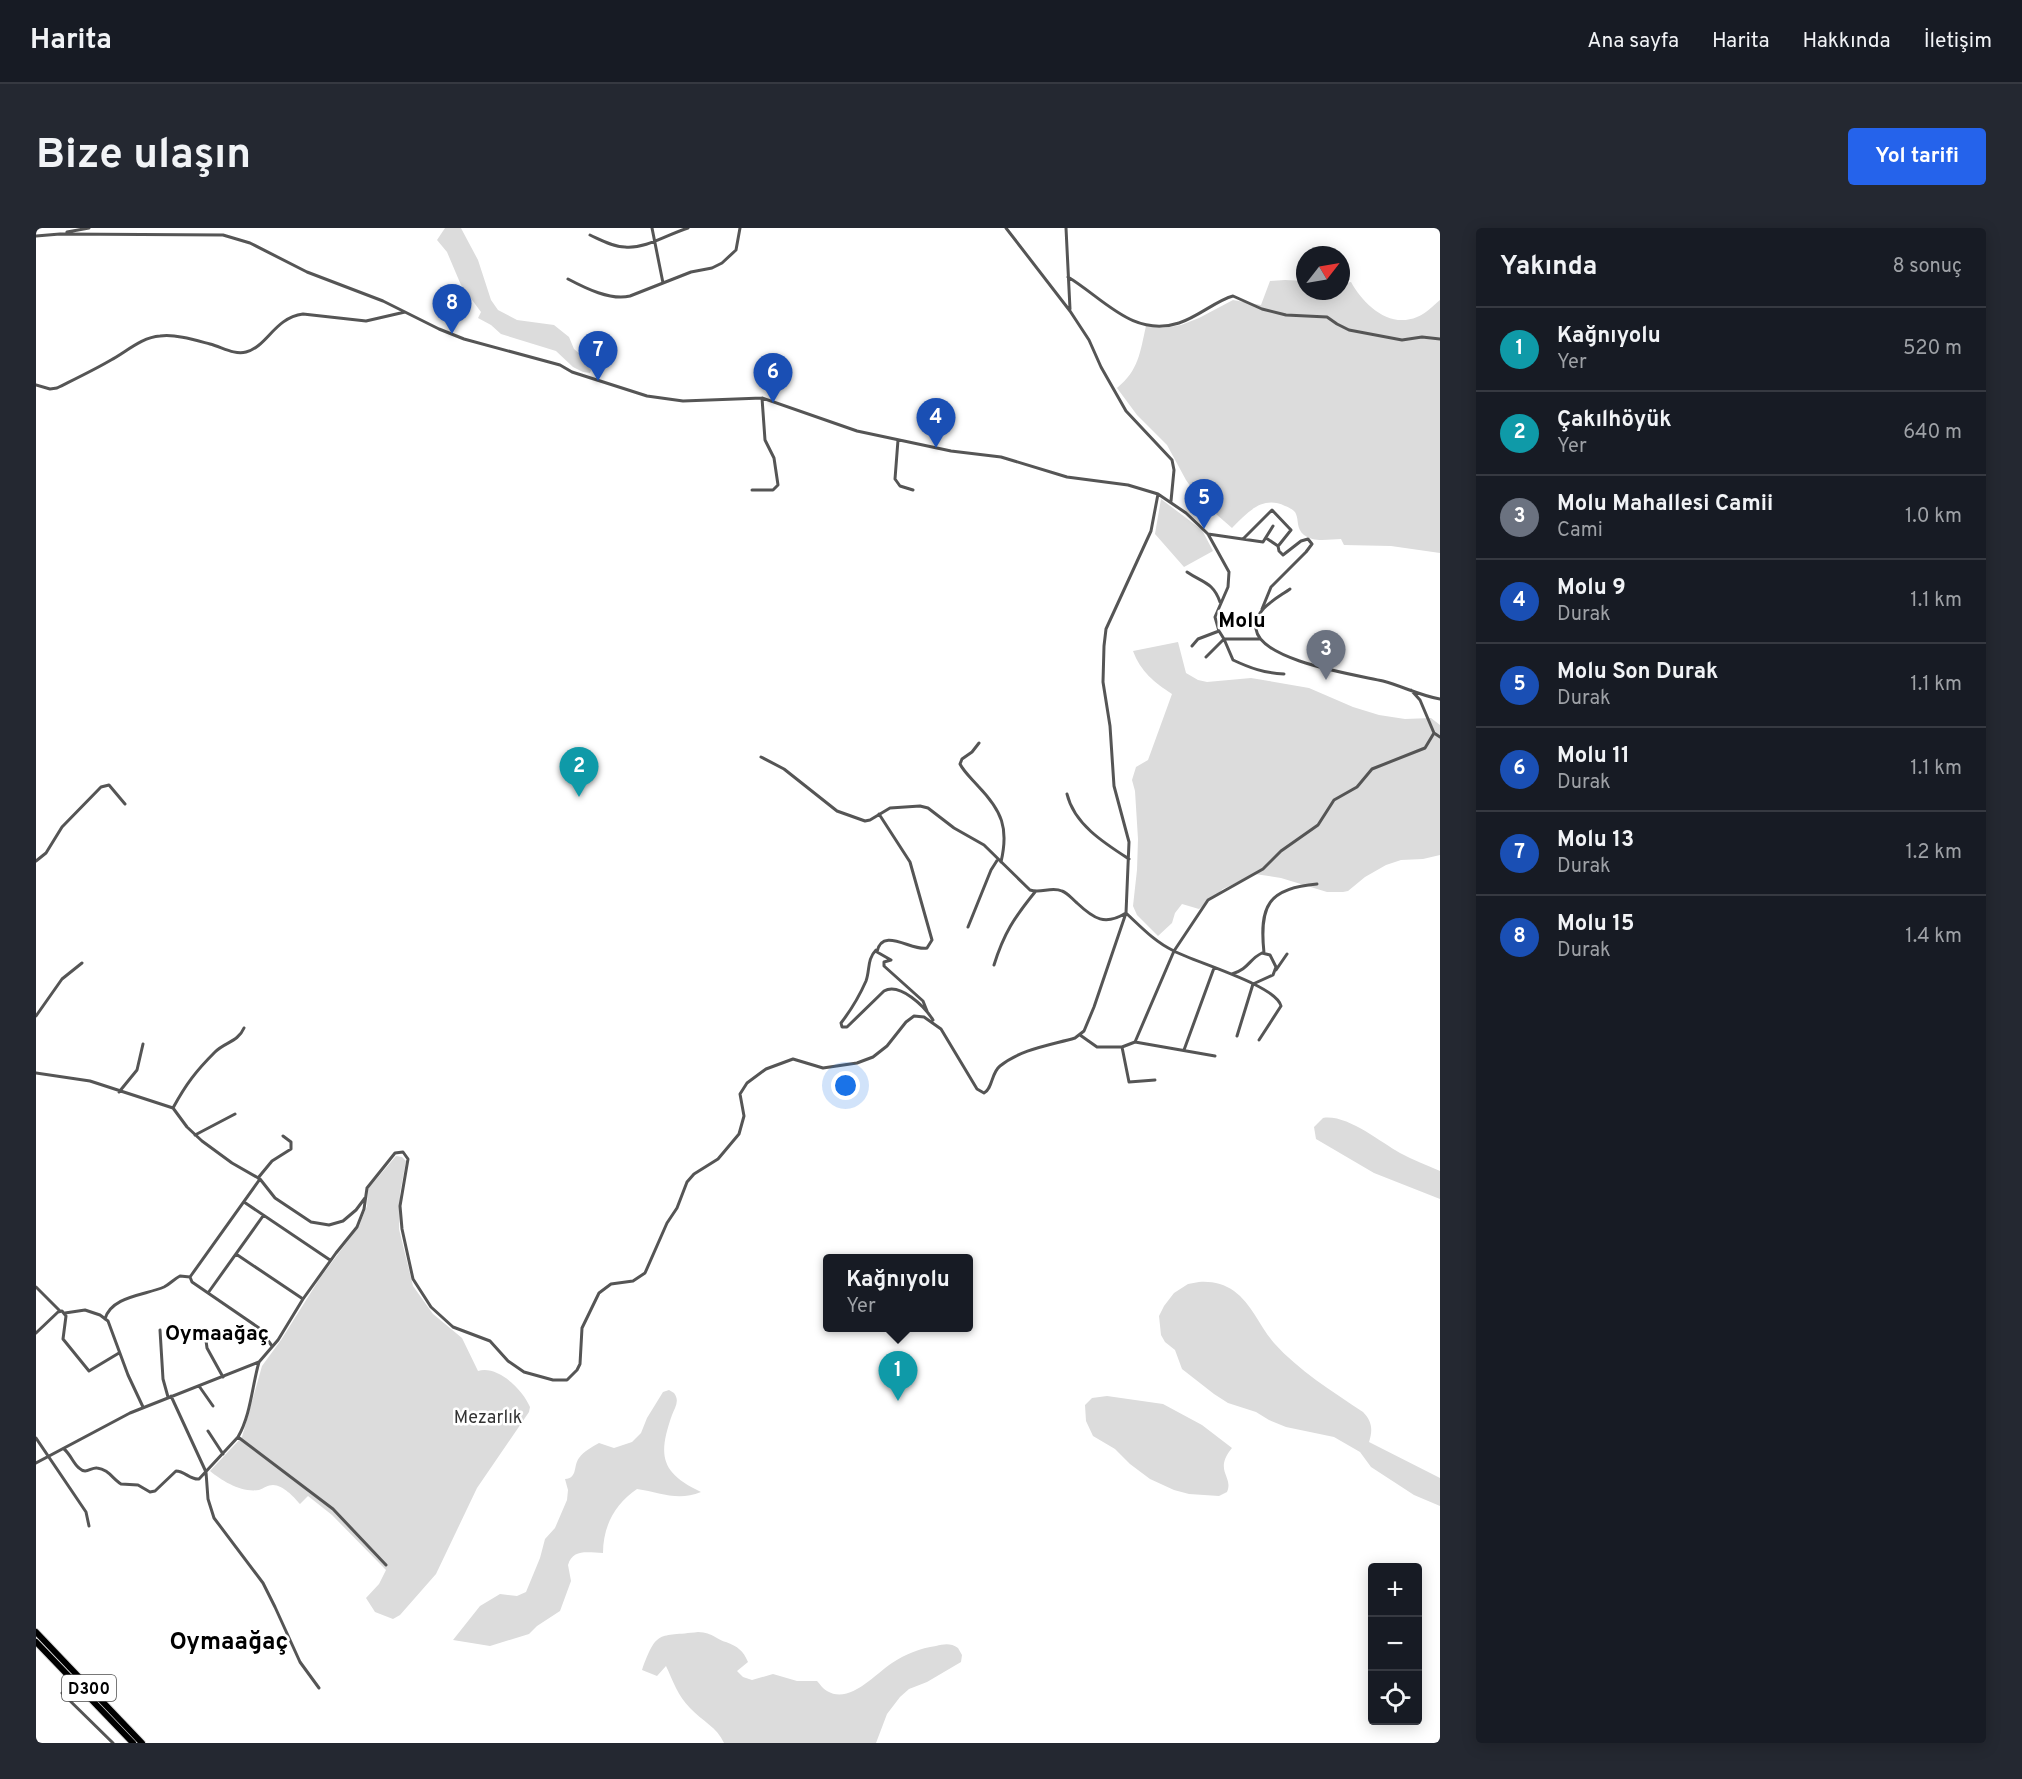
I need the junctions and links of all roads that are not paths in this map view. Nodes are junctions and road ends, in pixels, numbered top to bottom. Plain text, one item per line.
1 (89, 228) edge
2 (652, 228) edge
3 (688, 228) edge
4 (740, 228) edge
5 (1006, 228) edge
6 (1066, 228) edge
7 (60, 234) junction
8 (36, 236) edge
9 (590, 236) dead end
10 (655, 240) junction
11 (1068, 277) junction
12 (568, 279) dead end
13 (663, 283) junction
14 (1070, 311) junction
15 (405, 312) junction
16 (1440, 339) edge
17 (36, 385) edge
18 (762, 398) junction
19 (898, 440) junction
20 (752, 490) dead end
21 (913, 490) dead end
22 (1158, 494) junction
23 (1171, 501) junction
24 (1273, 526) dead end
25 (1208, 534) junction
26 (1266, 538) junction
27 (1243, 539) junction
28 (1278, 546) junction
29 (1187, 572) dead end
30 (1290, 589) dead end
31 (1221, 604) junction
32 (1261, 610) junction
33 (1219, 631) junction
34 (1224, 639) junction
35 (1260, 639) junction
36 (1192, 646) dead end
37 (1206, 657) dead end
38 (1284, 674) dead end
39 (1411, 690) junction
40 (1440, 699) edge
41 (1434, 733) junction
42 (1440, 737) edge
43 (979, 743) dead end
44 (761, 757) dead end
45 (1067, 794) dead end
46 (125, 804) dead end
47 (879, 814) junction
48 (998, 859) junction
49 (1129, 859) junction
50 (36, 861) edge
51 (1001, 863) junction
52 (1317, 884) dead end
53 (1035, 892) junction
54 (1126, 913) junction
55 (968, 927) dead end
56 (877, 949) junction
57 (1174, 951) junction
58 (1264, 953) junction
59 (1287, 954) dead end
60 (82, 963) dead end
61 (994, 965) dead end
62 (1214, 968) junction
63 (1276, 970) junction
64 (1232, 974) junction
65 (1253, 984) junction
66 (927, 1011) junction
67 (36, 1017) edge
68 (933, 1022) junction
69 (244, 1028) dead end
70 (1080, 1035) junction
71 (1237, 1036) dead end
72 (1259, 1040) dead end
73 (1135, 1042) junction
74 (142, 1044) dead end
75 (1122, 1047) junction
76 (1184, 1050) junction
77 (1215, 1056) dead end
78 (36, 1073) edge
79 (1155, 1080) dead end
80 (119, 1092) junction
81 (173, 1108) junction
82 (235, 1114) dead end
83 (195, 1135) junction
84 (283, 1137) dead end
85 (259, 1179) junction
86 (366, 1196) junction
87 (244, 1202) junction
88 (263, 1216) junction
89 (236, 1254) junction
90 (330, 1260) junction
91 (190, 1277) junction
92 (36, 1287) edge
93 (208, 1293) junction
94 (303, 1299) junction
95 (63, 1312) junction
96 (105, 1319) junction
97 (160, 1330) dead end
98 (36, 1333) edge
99 (205, 1333) dead end
100 (272, 1346) junction
101 (119, 1353) junction
102 (258, 1362) junction
103 (223, 1377) junction
104 (199, 1386) junction
105 (170, 1397) junction
106 (213, 1406) dead end
107 (143, 1407) junction
108 (208, 1431) dead end
109 (238, 1437) junction
110 (36, 1438) edge
111 (64, 1449) junction
112 (223, 1454) junction
113 (48, 1457) junction
114 (36, 1463) edge
115 (206, 1472) junction
116 (88, 1526) dead end
117 (386, 1565) dead end
118 (37, 1638) edge
119 (320, 1688) dead end
120 (62, 1693) dead end
121 (113, 1743) edge
122 (133, 1743) edge
123 (142, 1743) edge

1 - 7 street
2 - 10 street
3 - 10 street
4 - 13 street
5 - 14 street
6 - 11 street
7 - 8 street
7 - 15 street
9 - 10 street
10 - 13 street
11 - 14 street
11 - 16 street
12 - 13 street
14 - 23 street
15 - 17 street
15 - 18 street
18 - 19 street
18 - 20 street
19 - 21 street
19 - 22 street
22 - 23 street
22 - 49 street
23 - 25 street
24 - 26 street
25 - 27 street
25 - 31 street
26 - 27 street
26 - 28 street
27 - 28 street
28 - 32 street
29 - 31 street
30 - 32 street
31 - 33 street
32 - 35 street
33 - 34 street
33 - 36 street
34 - 35 street
34 - 37 street
34 - 38 street
35 - 39 street
39 - 40 street
39 - 41 street
41 - 42 street
41 - 57 street
43 - 51 street
44 - 47 street
45 - 49 street
46 - 50 street
47 - 48 street
47 - 56 street
48 - 51 street
48 - 55 street
49 - 54 street
51 - 53 street
52 - 58 street
53 - 54 street
53 - 61 street
54 - 57 street
54 - 70 street
56 - 66 street
56 - 66 street
57 - 62 street
57 - 73 street
58 - 63 street
58 - 64 street
59 - 63 street
60 - 67 street
62 - 64 street
62 - 76 street
63 - 65 street
64 - 65 street
65 - 71 street
65 - 72 street
66 - 68 street
68 - 70 street
68 - 86 street
69 - 81 street
70 - 75 street
73 - 75 street
73 - 76 street
74 - 80 street
75 - 79 street
76 - 77 street
78 - 80 street
80 - 81 street
81 - 83 street
82 - 83 street
83 - 85 street
84 - 85 street
85 - 86 street
85 - 87 street
86 - 90 street
87 - 88 street
87 - 91 street
88 - 89 street
88 - 90 street
89 - 93 street
89 - 94 street
90 - 94 street
91 - 93 street
91 - 96 street
92 - 95 street
93 - 100 street
94 - 100 street
95 - 96 street
95 - 98 street
95 - 101 street
96 - 101 street
97 - 105 street
99 - 103 street
100 - 102 street
101 - 107 street
102 - 103 street
102 - 109 street
103 - 104 street
104 - 105 street
104 - 106 street
105 - 107 street
105 - 115 street
107 - 111 street
108 - 112 street
109 - 112 street
109 - 117 street
110 - 113 street
111 - 113 street
111 - 115 street
112 - 115 street
113 - 114 street
113 - 116 street
115 - 119 street
118 - 122 highway, D300
118 - 123 highway, D300
120 - 121 street

